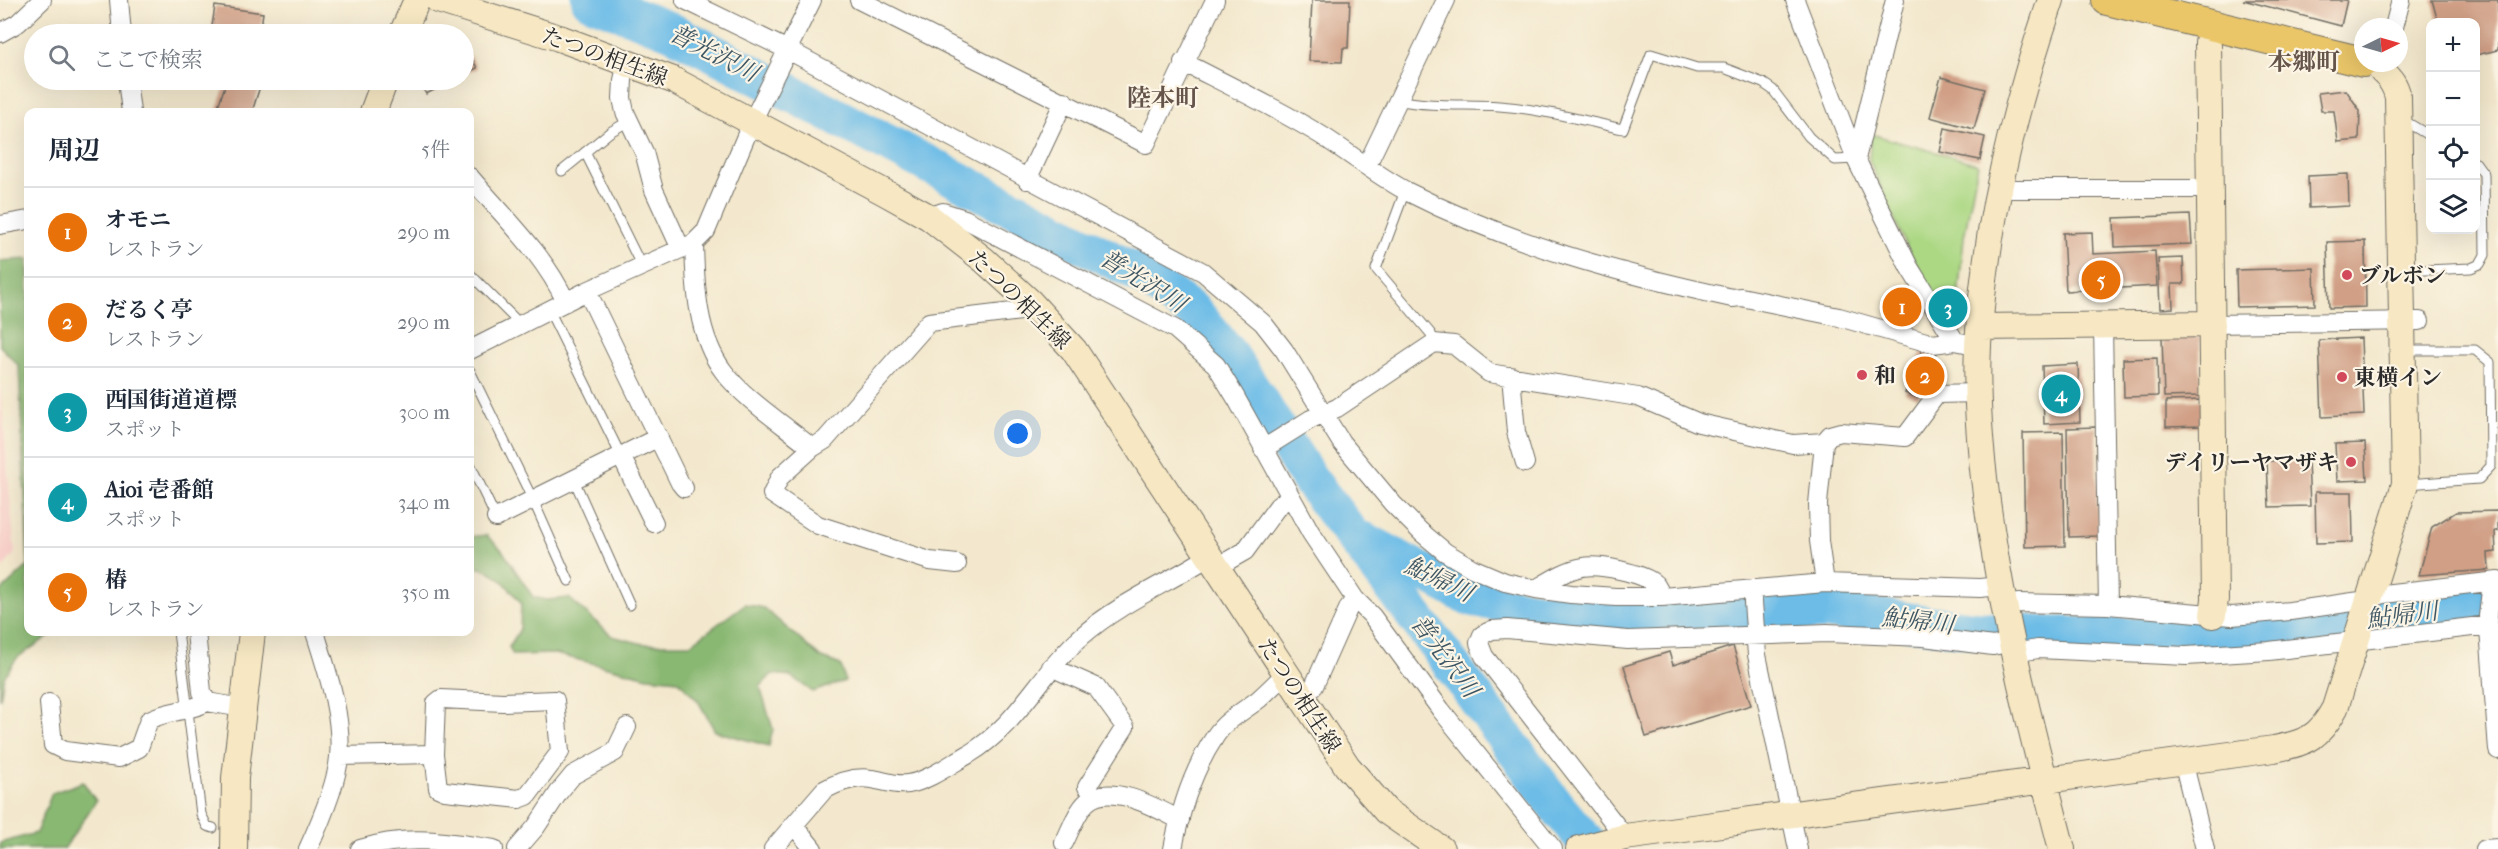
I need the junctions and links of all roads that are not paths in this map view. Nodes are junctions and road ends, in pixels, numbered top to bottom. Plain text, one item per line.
1 (42, 0) edge
2 (119, 0) edge
3 (417, 0) edge
4 (438, 0) edge
5 (685, 0) edge
6 (812, 0) edge
7 (859, 0) edge
8 (1215, 0) edge
9 (1446, 0) edge
10 (1795, 0) edge
11 (1895, 0) edge
12 (2051, 0) edge
13 (2107, 0) edge
14 (2401, 0) edge
15 (2396, 18) edge
16 (121, 24) edge
17 (406, 24) edge
18 (2211, 25) junction
19 (0, 33) edge
20 (786, 54) junction
21 (2354, 60) edge
22 (1184, 62) junction
23 (627, 63) junction
24 (2382, 72) edge
25 (128, 90) edge
26 (381, 90) edge
27 (1397, 100) junction
28 (1064, 101) junction
29 (130, 108) edge
30 (374, 108) edge
31 (755, 116) junction
32 (2399, 118) junction
33 (629, 121) junction
34 (2426, 134) edge
35 (585, 152) junction
36 (1856, 159) junction
37 (1367, 165) junction
38 (2480, 169) edge
39 (562, 171) dead end
40 (1027, 180) junction
41 (474, 182) edge
42 (1999, 187) junction
43 (2210, 189) junction
44 (1405, 191) junction
45 (929, 217) junction
46 (24, 221) edge
47 (0, 225) edge
48 (687, 246) junction
49 (642, 267) junction
50 (2401, 271) junction
51 (474, 278) edge
52 (587, 291) junction
53 (1029, 301) junction
54 (566, 302) junction
55 (549, 310) junction
56 (2411, 321) junction
57 (2212, 324) junction
58 (517, 326) junction
59 (2103, 326) junction
60 (1971, 338) junction
61 (1434, 343) junction
62 (474, 348) edge
63 (2403, 351) junction
64 (1511, 376) junction
65 (474, 379) edge
66 (1978, 393) junction
67 (1318, 417) junction
68 (659, 437) junction
69 (1824, 442) junction
70 (1267, 447) junction
71 (812, 448) junction
72 (621, 456) junction
73 (1525, 464) dead end
74 (474, 472) edge
75 (574, 480) junction
76 (2405, 484) junction
77 (684, 488) dead end
78 (1290, 497) junction
79 (533, 500) junction
80 (496, 518) joint
81 (654, 523) dead end
82 (1213, 562) junction
83 (957, 564) dead end
84 (569, 581) dead end
85 (1825, 583) junction
86 (2494, 583) edge
87 (1536, 589) junction
88 (1753, 594) junction
89 (1662, 597) junction
90 (1355, 599) junction
91 (2368, 603) junction
92 (630, 605) dead end
93 (2108, 605) junction
94 (2213, 615) junction
95 (2488, 621) junction
96 (2007, 624) junction
97 (1755, 631) junction
98 (178, 636) edge
99 (196, 636) edge
100 (252, 636) edge
101 (316, 636) edge
102 (2356, 638) junction
103 (1051, 667) junction
104 (1286, 674) junction
105 (1302, 698) junction
106 (207, 702) junction
107 (49, 703) dead end
108 (243, 708) junction
109 (187, 709) junction
110 (627, 727) dead end
111 (2498, 750) edge
112 (434, 754) junction
113 (339, 756) junction
114 (2183, 761) junction
115 (2044, 780) junction
116 (1087, 787) dead end
117 (1791, 816) junction
118 (1180, 820) junction
119 (794, 825) junction
120 (213, 828) dead end
121 (1631, 840) edge
122 (1064, 843) dead end
123 (2498, 848) edge
124 (234, 849) edge
125 (308, 849) edge
126 (360, 849) edge
127 (494, 849) edge
128 (517, 849) edge
129 (773, 849) edge
130 (813, 849) edge
131 (1173, 849) edge
132 (1441, 849) edge
133 (1554, 849) edge
134 (1579, 849) edge
135 (1798, 849) edge
136 (2062, 849) edge
137 (2205, 849) edge
138 (2485, 849) edge

1 - 19 street
2 - 16 street
3 - 17 street
4 - 23 street, たつの相生線
5 - 20 street
6 - 20 street
7 - 28 street
8 - 22 street
9 - 27 street
10 - 36 street
11 - 36 street
12 - 42 street
13 - 18 main road
14 - 15 street
18 - 21 main road
18 - 43 street
20 - 31 street
20 - 40 street
22 - 28 street
22 - 37 street
23 - 31 street, たつの相生線
23 - 33 street
24 - 32 street
25 - 29 street
26 - 30 street
27 - 36 lane
27 - 37 street
28 - 40 street
31 - 45 street, たつの相生線
31 - 48 street
32 - 34 lane
32 - 50 street
33 - 35 lane
33 - 48 street
35 - 39 lane
35 - 49 lane
36 - 60 street
37 - 44 street
38 - 50 lane
40 - 67 street
41 - 54 street
42 - 43 street
42 - 60 street
43 - 57 street
44 - 60 street
44 - 61 lane
45 - 53 street, たつの相生線
45 - 70 street
46 - 47 street
48 - 49 street
48 - 71 street
49 - 52 street
50 - 56 street
51 - 58 lane
52 - 54 street
52 - 68 street
53 - 71 street
53 - 82 street, たつの相生線
54 - 55 street
55 - 58 street
55 - 72 lane
56 - 57 street
56 - 63 street
57 - 59 street
57 - 94 street
58 - 62 street
59 - 60 street
59 - 93 street
60 - 66 street
61 - 64 street
61 - 67 street
63 - 76 street
63 - 76 lane
64 - 69 street
64 - 73 street
65 - 79 lane
66 - 69 street
66 - 96 street
67 - 70 street
67 - 87 street
68 - 72 street
68 - 77 street
69 - 85 street
70 - 78 street
71 - 83 street
72 - 75 street
72 - 81 street
74 - 80 lane
75 - 79 street
75 - 92 lane
76 - 91 street
78 - 82 street
78 - 90 street
79 - 80 street
79 - 84 lane
82 - 103 street
82 - 104 street, たつの相生線
85 - 88 street
85 - 96 street
86 - 91 street
86 - 95 street
87 - 89 street
87 - 89 street
88 - 89 street
88 - 97 street
90 - 105 street
90 - 133 street
91 - 94 street
91 - 102 street
93 - 94 street
93 - 96 street
95 - 102 street
95 - 111 street
96 - 97 street
96 - 102 street
96 - 115 street
97 - 117 street
97 - 121 street
98 - 109 lane
99 - 106 street
100 - 108 street
101 - 113 street
102 - 114 street
103 - 116 street
103 - 119 street
104 - 105 street, たつの相生線
104 - 118 street
105 - 132 street, たつの相生線
106 - 108 street
106 - 109 street
107 - 109 street
108 - 124 street
109 - 120 lane
110 - 128 street
112 - 112 street
112 - 113 street
113 - 125 street
114 - 115 street
114 - 137 street
115 - 117 street
115 - 136 street
117 - 121 street
117 - 135 street
118 - 122 street
118 - 131 street
119 - 129 street
119 - 130 street
121 - 134 street
123 - 138 street
126 - 127 street

